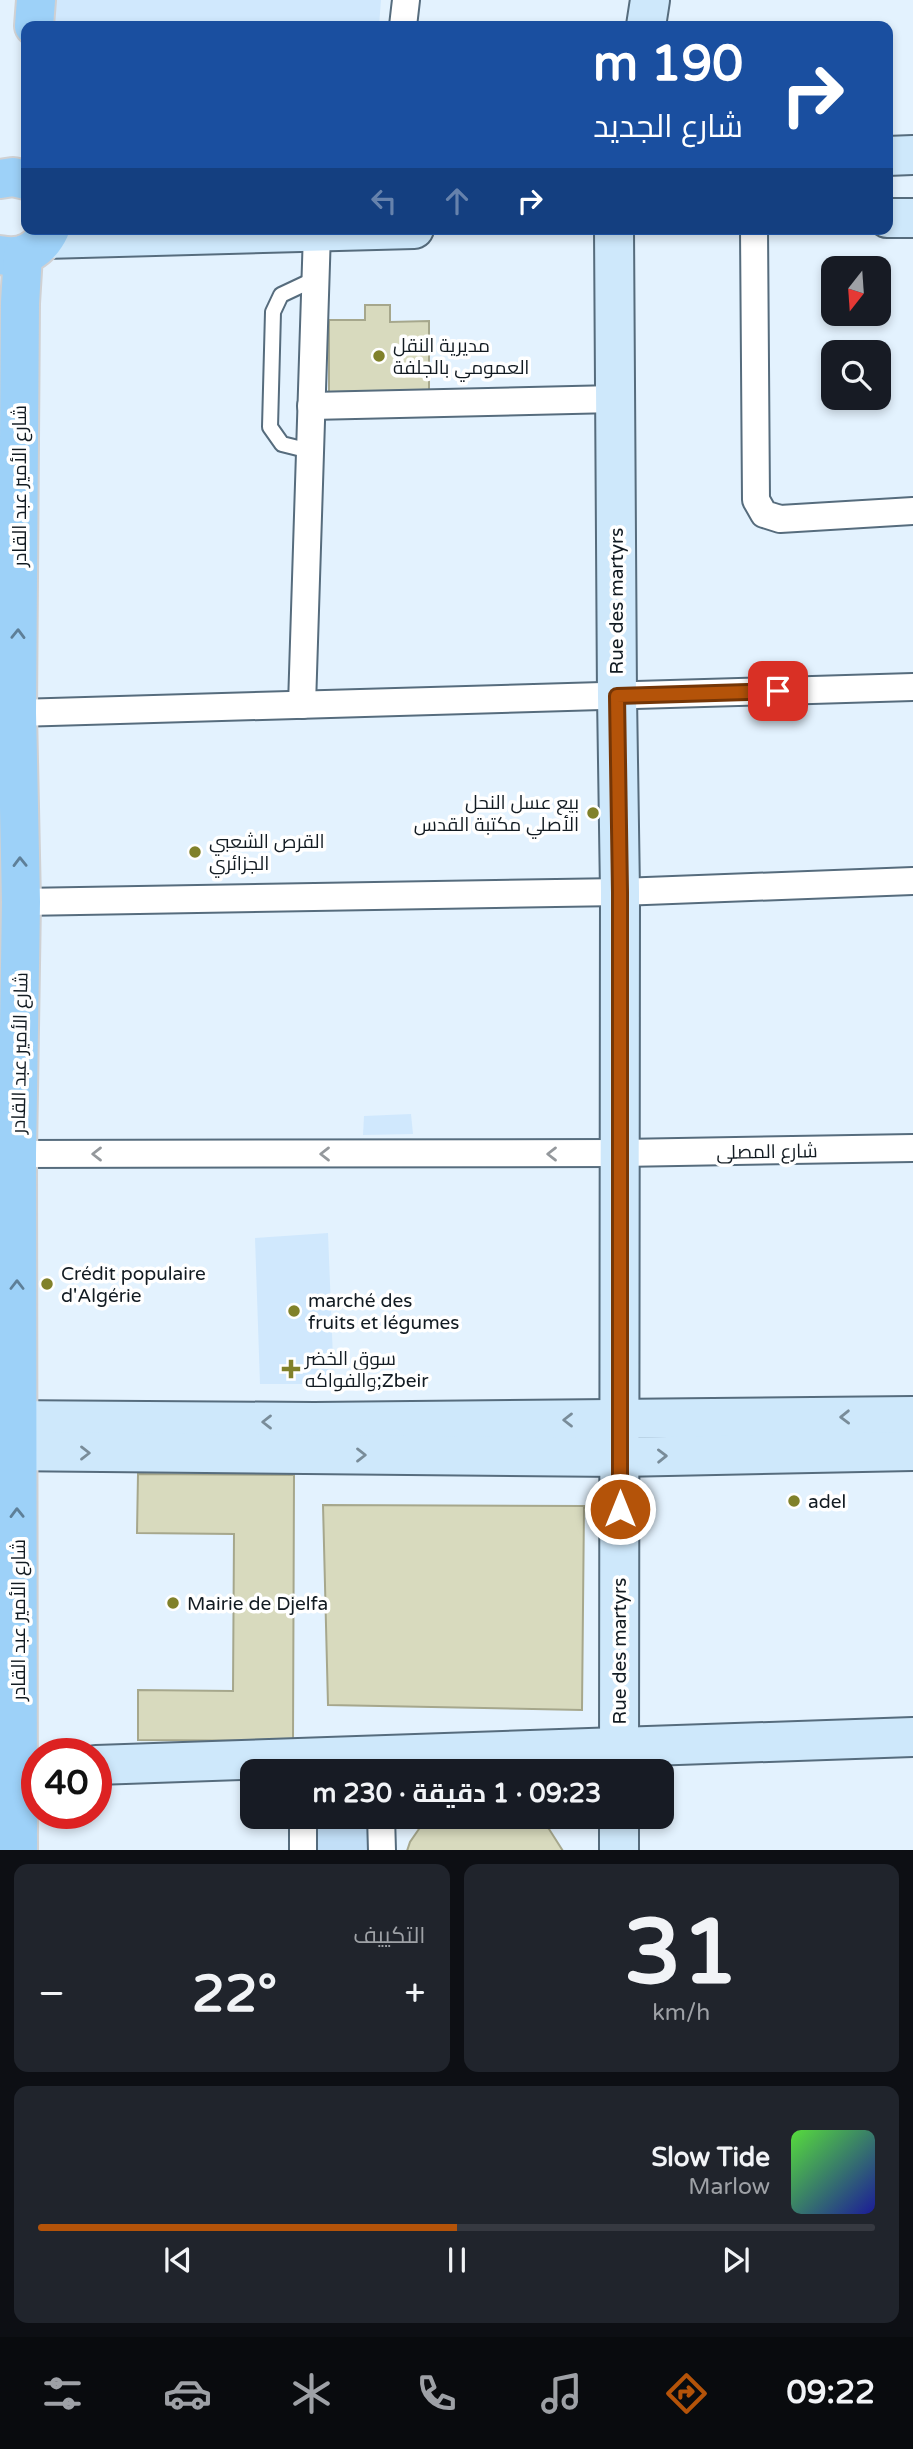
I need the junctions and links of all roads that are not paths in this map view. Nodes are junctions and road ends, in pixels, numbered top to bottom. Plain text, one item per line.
1 (36, 0) edge
2 (406, 0) edge
3 (650, 0) edge
4 (34, 21) edge
5 (404, 21) edge
6 (647, 21) edge
7 (913, 155) edge
8 (893, 156) edge
9 (0, 179) edge
10 (21, 179) edge
11 (893, 218) edge
12 (913, 218) edge
13 (251, 235) edge
14 (317, 235) edge
15 (614, 235) edge
16 (754, 235) edge
17 (29, 245) edge
18 (315, 278) junction
19 (615, 399) junction
20 (310, 407) junction
21 (310, 451) junction
22 (913, 511) edge
23 (913, 687) edge
24 (617, 696) junction
25 (302, 705) junction
26 (17, 713) junction
27 (913, 881) edge
28 (620, 892) junction
29 (20, 902) junction
30 (913, 1148) edge
31 (621, 1153) junction
32 (17, 1154) junction
33 (913, 1416) edge
34 (619, 1420) junction
35 (9, 1436) edge
36 (314, 1438) junction
37 (913, 1451) edge
38 (620, 1457) junction
39 (913, 1737) edge
40 (618, 1758) edge
41 (570, 1759) edge
42 (240, 1764) edge
43 (112, 1765) edge
44 (18, 1768) edge
45 (303, 1829) edge
46 (382, 1829) edge
47 (619, 1829) edge
48 (18, 1850) edge
49 (303, 1850) edge
50 (382, 1850) edge
51 (619, 1850) edge

1 - 4 main road
2 - 5 street
3 - 6 street
7 - 8 street
9 - 10 main road
11 - 12 street
13 - 17 street
14 - 18 street
15 - 19 street, Rue des martyrs
16 - 22 street
26 -> 17 main road, شارع الأمير عبد القادر
18 - 20 street
18 - 21 lane
19 - 20 street
19 - 24 street, Rue des martyrs
20 - 21 street
21 - 25 street
23 - 24 street
24 - 25 street
24 - 28 street, Rue des martyrs
25 - 26 street
29 -> 26 main road, شارع الأمير عبد القادر
27 - 28 street
28 - 29 street
28 - 31 street, Rue des martyrs
29 - 32 main road, شارع الأمير عبد القادر
30 - 31 street, شارع المصلى
31 -> 32 street, شارع المصلى
31 - 34 street, Rue des martyrs
35 -> 32 main road, شارع الأمير عبد القادر
33 -> 34 street
34 -> 36 street
34 - 38 street, Rue des martyrs
35 - 36 street
44 -> 35 main road, شارع الأمير عبد القادر
36 -> 38 street
38 -> 37 street
38 - 40 street, Rue des martyrs
39 - 40 street
40 - 41 street
42 - 43 street
44 - 48 main road, شارع الأمير عبد القادر
45 - 49 street
46 - 50 street
47 - 51 street

